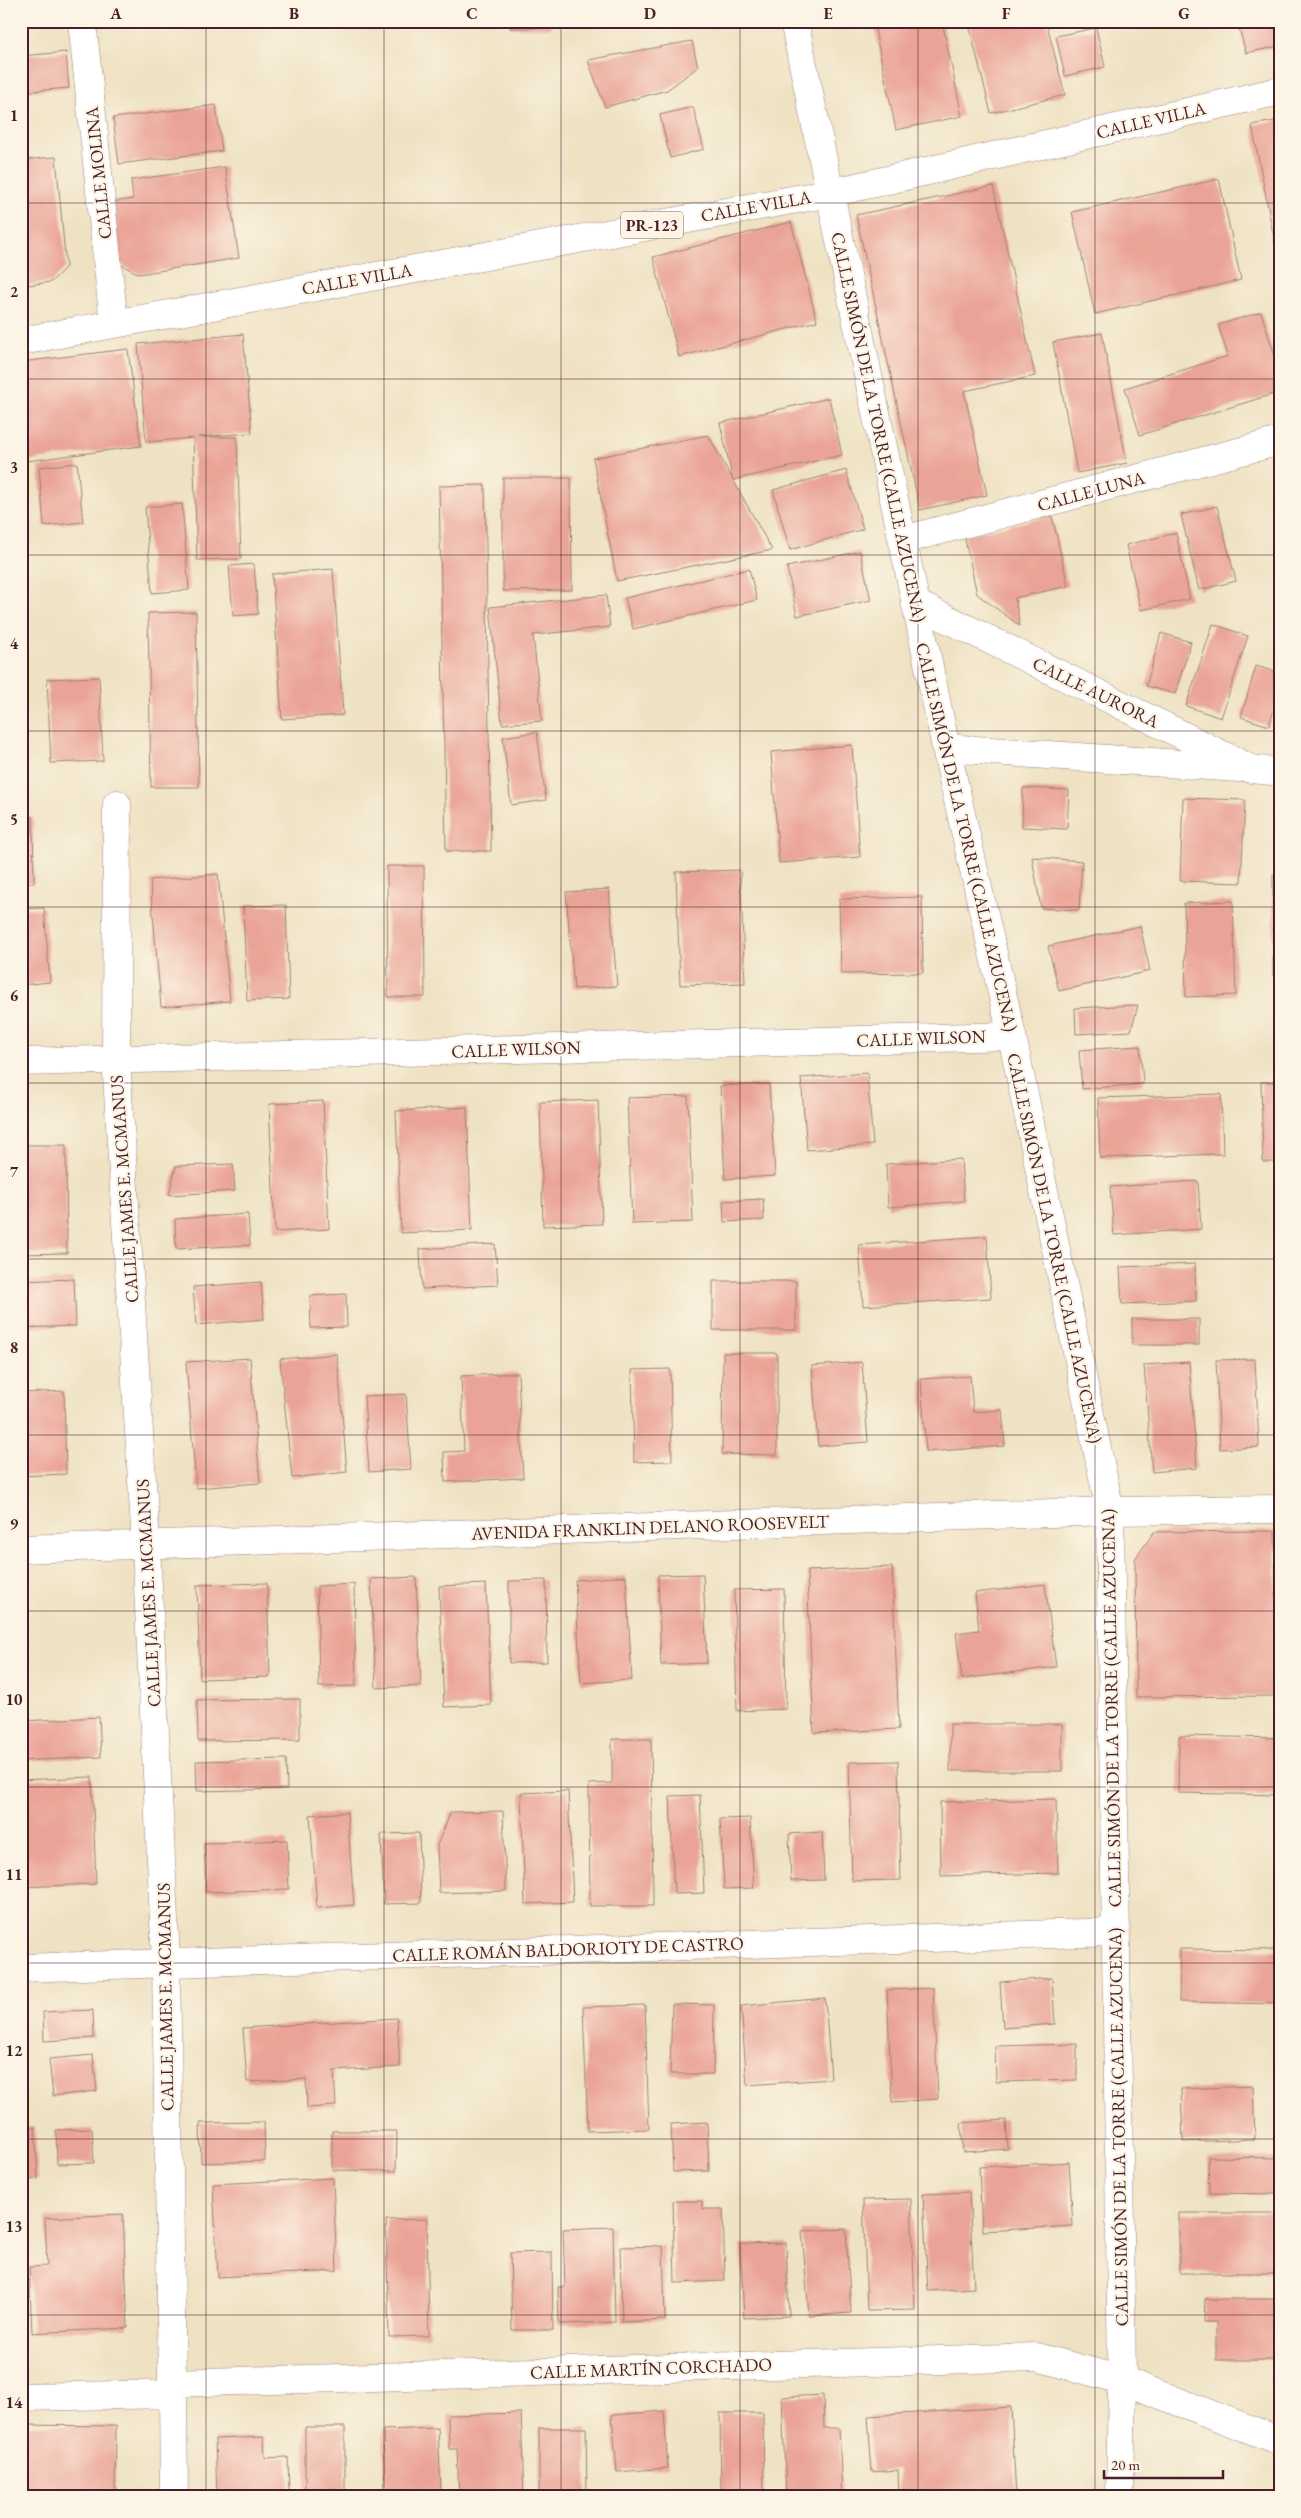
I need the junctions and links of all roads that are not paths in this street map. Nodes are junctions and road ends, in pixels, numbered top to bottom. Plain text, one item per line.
1 (82, 21) edge
2 (794, 21) edge
3 (1280, 91) edge
4 (830, 192) junction
5 (114, 324) junction
6 (21, 341) edge
7 (1280, 441) edge
8 (903, 540) junction
9 (915, 603) junction
10 (946, 748) junction
11 (1251, 769) junction
12 (1280, 772) edge
13 (117, 804) dead end
14 (1012, 1036) junction
15 (116, 1060) junction
16 (21, 1062) edge
17 (1280, 1509) edge
18 (1110, 1511) junction
19 (146, 1545) junction
20 (21, 1549) edge
21 (1114, 1932) junction
22 (166, 1962) junction
23 (21, 1968) edge
24 (1122, 2380) junction
25 (173, 2388) junction
26 (21, 2397) edge
27 (1280, 2441) edge
28 (174, 2497) edge
29 (1120, 2497) edge

1 - 5 street, CALLE MOLINA
2 - 4 street, CALLE SIMÓN DE LA TORRE (CALLE AZUCENA)
3 - 4 street, CALLE VILLA / PR-123
4 - 5 street, CALLE VILLA / PR-123
4 - 8 street, CALLE SIMÓN DE LA TORRE (CALLE AZUCENA)
5 - 6 street, CALLE VILLA / PR-123
7 - 8 street, CALLE LUNA
8 - 9 street, CALLE SIMÓN DE LA TORRE (CALLE AZUCENA)
9 - 10 street, CALLE SIMÓN DE LA TORRE (CALLE AZUCENA)
9 - 11 street, CALLE AURORA
10 - 11 street
10 - 14 street, CALLE SIMÓN DE LA TORRE (CALLE AZUCENA)
11 - 12 street, CALLE AURORA
13 - 15 street, CALLE JAMES E. MCMANUS
14 - 15 street, CALLE WILSON
14 - 18 street, CALLE SIMÓN DE LA TORRE (CALLE AZUCENA)
15 - 16 street, CALLE WILSON
15 - 19 street, CALLE JAMES E. MCMANUS
17 - 18 street, AVENIDA FRANKLIN DELANO ROOSEVELT
18 - 19 street, AVENIDA FRANKLIN DELANO ROOSEVELT
18 - 21 street, CALLE SIMÓN DE LA TORRE (CALLE AZUCENA)
19 - 20 street, AVENIDA FRANKLIN DELANO ROOSEVELT
19 - 22 street, CALLE JAMES E. MCMANUS
21 - 22 street, CALLE ROMÁN BALDORIOTY DE CASTRO
21 - 24 street, CALLE SIMÓN DE LA TORRE (CALLE AZUCENA)
22 - 23 street, CALLE ROMÁN BALDORIOTY DE CASTRO
22 - 25 street, CALLE JAMES E. MCMANUS
24 - 25 street, CALLE MARTÍN CORCHADO
24 - 27 street, CALLE MARTÍN CORCHADO
24 - 29 street, CALLE SIMÓN DE LA TORRE (CALLE AZUCENA)
25 - 26 street, CALLE MARTÍN CORCHADO
25 - 28 street, CALLE JAMES E. MCMANUS

